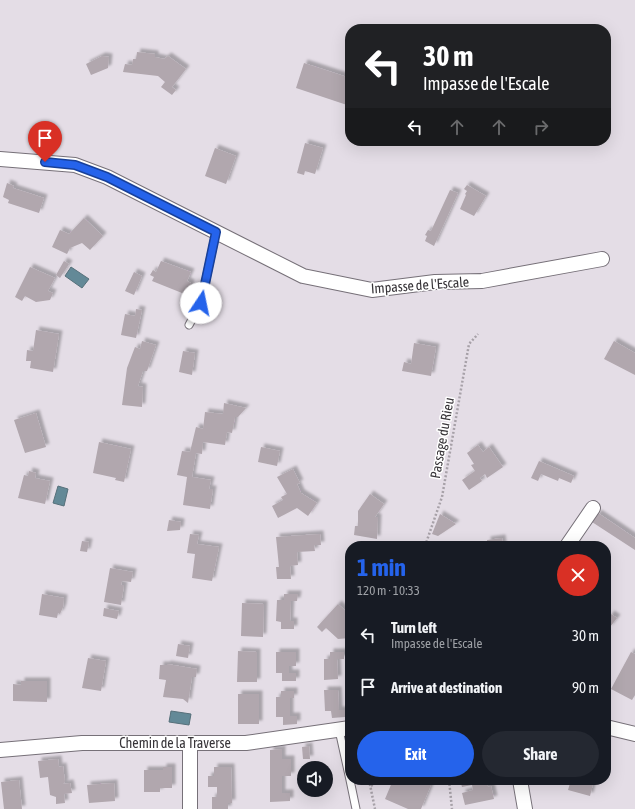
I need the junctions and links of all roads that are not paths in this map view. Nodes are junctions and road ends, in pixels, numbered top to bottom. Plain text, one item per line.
1 (0, 159) edge
2 (216, 232) junction
3 (602, 259) dead end
4 (189, 324) dead end
5 (593, 508) dead end
6 (570, 541) edge
7 (611, 728) edge
8 (344, 729) edge
9 (635, 734) edge
10 (190, 744) junction
11 (0, 750) edge
12 (351, 785) edge
13 (521, 785) edge
14 (190, 809) edge
15 (356, 809) edge
16 (525, 809) edge

1 - 2 street, Impasse de l'Escale
2 - 3 street, Impasse de l'Escale
2 - 4 lane
5 - 6 street
7 - 9 street
8 - 10 street, Chemin de la Traverse
10 - 11 street, Chemin de la Traverse
10 - 14 street
12 - 15 lane
13 - 16 street

